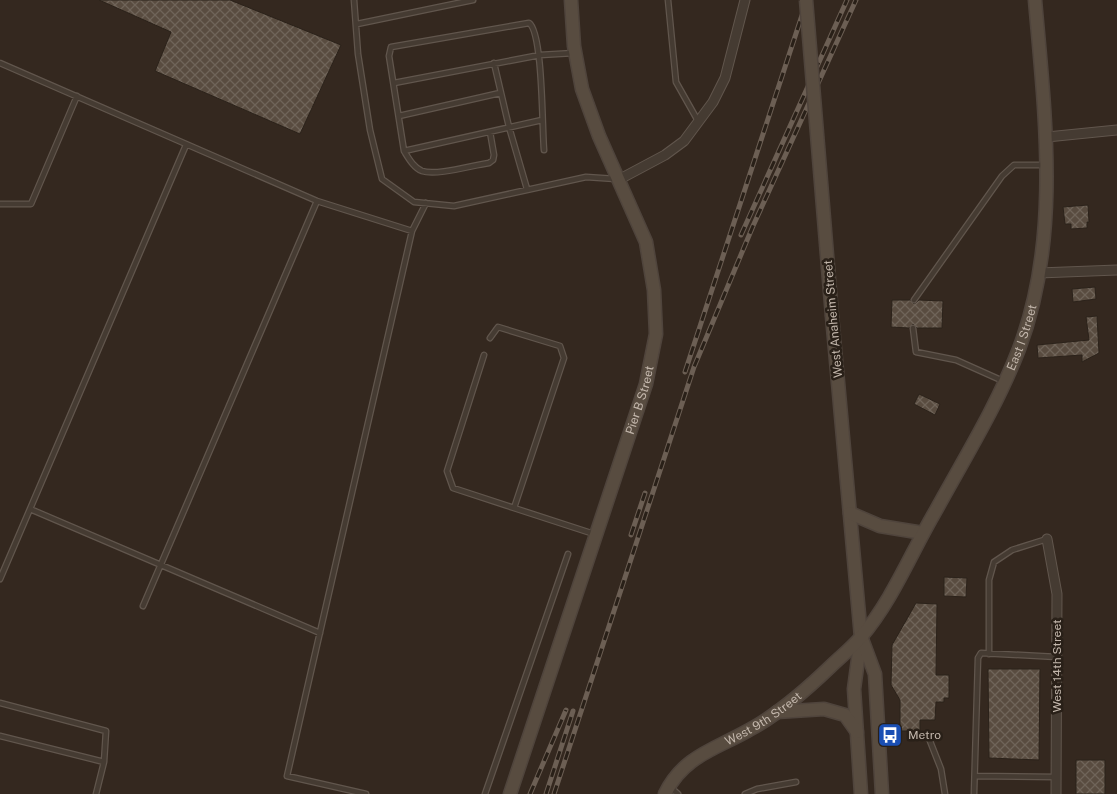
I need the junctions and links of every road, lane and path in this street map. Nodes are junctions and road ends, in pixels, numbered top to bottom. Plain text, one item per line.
1 (354, 0) edge
2 (473, 0) edge
3 (571, 0) edge
4 (668, 0) edge
5 (746, 0) edge
6 (806, 0) edge
7 (1035, 0) edge
8 (357, 24) junction
9 (576, 53) junction
10 (540, 55) junction
11 (0, 63) edge
12 (494, 63) junction
13 (394, 83) junction
14 (500, 93) junction
15 (77, 96) junction
16 (398, 116) junction
17 (542, 120) junction
18 (698, 121) junction
19 (509, 127) junction
20 (1117, 130) edge
21 (490, 132) junction
22 (1047, 137) junction
23 (186, 145) junction
24 (544, 150) dead end
25 (404, 151) junction
26 (1047, 165) junction
27 (620, 179) junction
28 (528, 189) junction
29 (317, 201) junction
30 (426, 203) junction
31 (0, 204) edge
32 (412, 231) junction
33 (1117, 270) edge
34 (1039, 273) junction
35 (914, 300) dead end
36 (913, 328) dead end
37 (490, 338) dead end
38 (484, 355) dead end
39 (1004, 382) junction
40 (514, 508) junction
41 (30, 509) junction
42 (850, 513) junction
43 (923, 533) junction
44 (596, 535) junction
45 (1047, 539) joint
46 (568, 554) dead end
47 (160, 564) junction
48 (0, 579) edge
49 (143, 606) dead end
50 (320, 632) junction
51 (861, 637) junction
52 (989, 654) junction
53 (1057, 658) junction
54 (0, 703) edge
55 (774, 712) junction
56 (858, 733) junction
57 (0, 736) edge
58 (928, 736) dead end
59 (104, 762) junction
60 (975, 776) junction
61 (1056, 777) junction
62 (796, 782) dead end
63 (670, 792) edge
64 (96, 794) edge
65 (366, 794) edge
66 (485, 794) edge
67 (510, 794) edge
68 (745, 794) edge
69 (861, 794) edge
70 (882, 794) edge
71 (945, 794) edge
72 (974, 794) edge
73 (1056, 794) edge

1 - 8 lane
2 - 8 lane
3 - 9 main road, Pier B Street
4 - 18 lane
5 - 18 street
6 - 42 main road, West Anaheim Street, bridge
7 - 22 main road, East I Street
8 - 30 lane
9 - 10 lane
9 - 27 main road, Pier B Street
10 - 12 lane
10 - 13 lane
10 - 17 lane
11 - 15 lane
12 - 13 lane
12 - 14 lane
13 - 16 lane
14 - 16 lane
14 - 19 lane
15 - 23 lane
15 - 31 lane
16 - 25 lane
17 - 19 lane
17 - 24 lane
18 - 27 street
19 - 21 lane
19 - 28 lane
20 - 22 street
21 - 25 lane
21 - 25 lane
22 - 26 main road, East I Street
23 - 29 lane
23 - 41 lane
26 - 34 main road, East I Street
26 - 35 lane
27 - 28 lane
27 - 44 main road, Pier B Street
28 - 30 lane
29 - 32 lane
29 - 47 lane
30 - 32 lane
32 - 50 lane
33 - 34 street
34 - 39 main road, East I Street
36 - 39 lane
37 - 40 lane
38 - 40 lane
39 - 43 main road, East I Street
40 - 44 lane
41 - 47 lane
41 - 48 lane
42 - 43 main road
42 - 51 main road, West Anaheim Street
43 - 51 main road, East I Street
44 - 67 main road, Pier B Street
45 - 52 lane
45 - 53 street, West 14th Street
46 - 66 lane
47 - 49 lane
47 - 50 lane
50 - 65 lane
51 - 55 main road, West 9th Street
51 - 56 main road, West Anaheim Street
51 - 70 main road, West Anaheim Street
52 - 53 lane
52 - 60 lane
53 - 61 street, West 14th Street
54 - 59 lane
55 - 56 main road
55 - 63 main road, West 9th Street
56 - 69 main road, West Anaheim Street
57 - 59 lane
58 - 71 lane
59 - 64 lane
60 - 61 lane
60 - 72 lane
61 - 73 street, West 14th Street
62 - 68 lane

